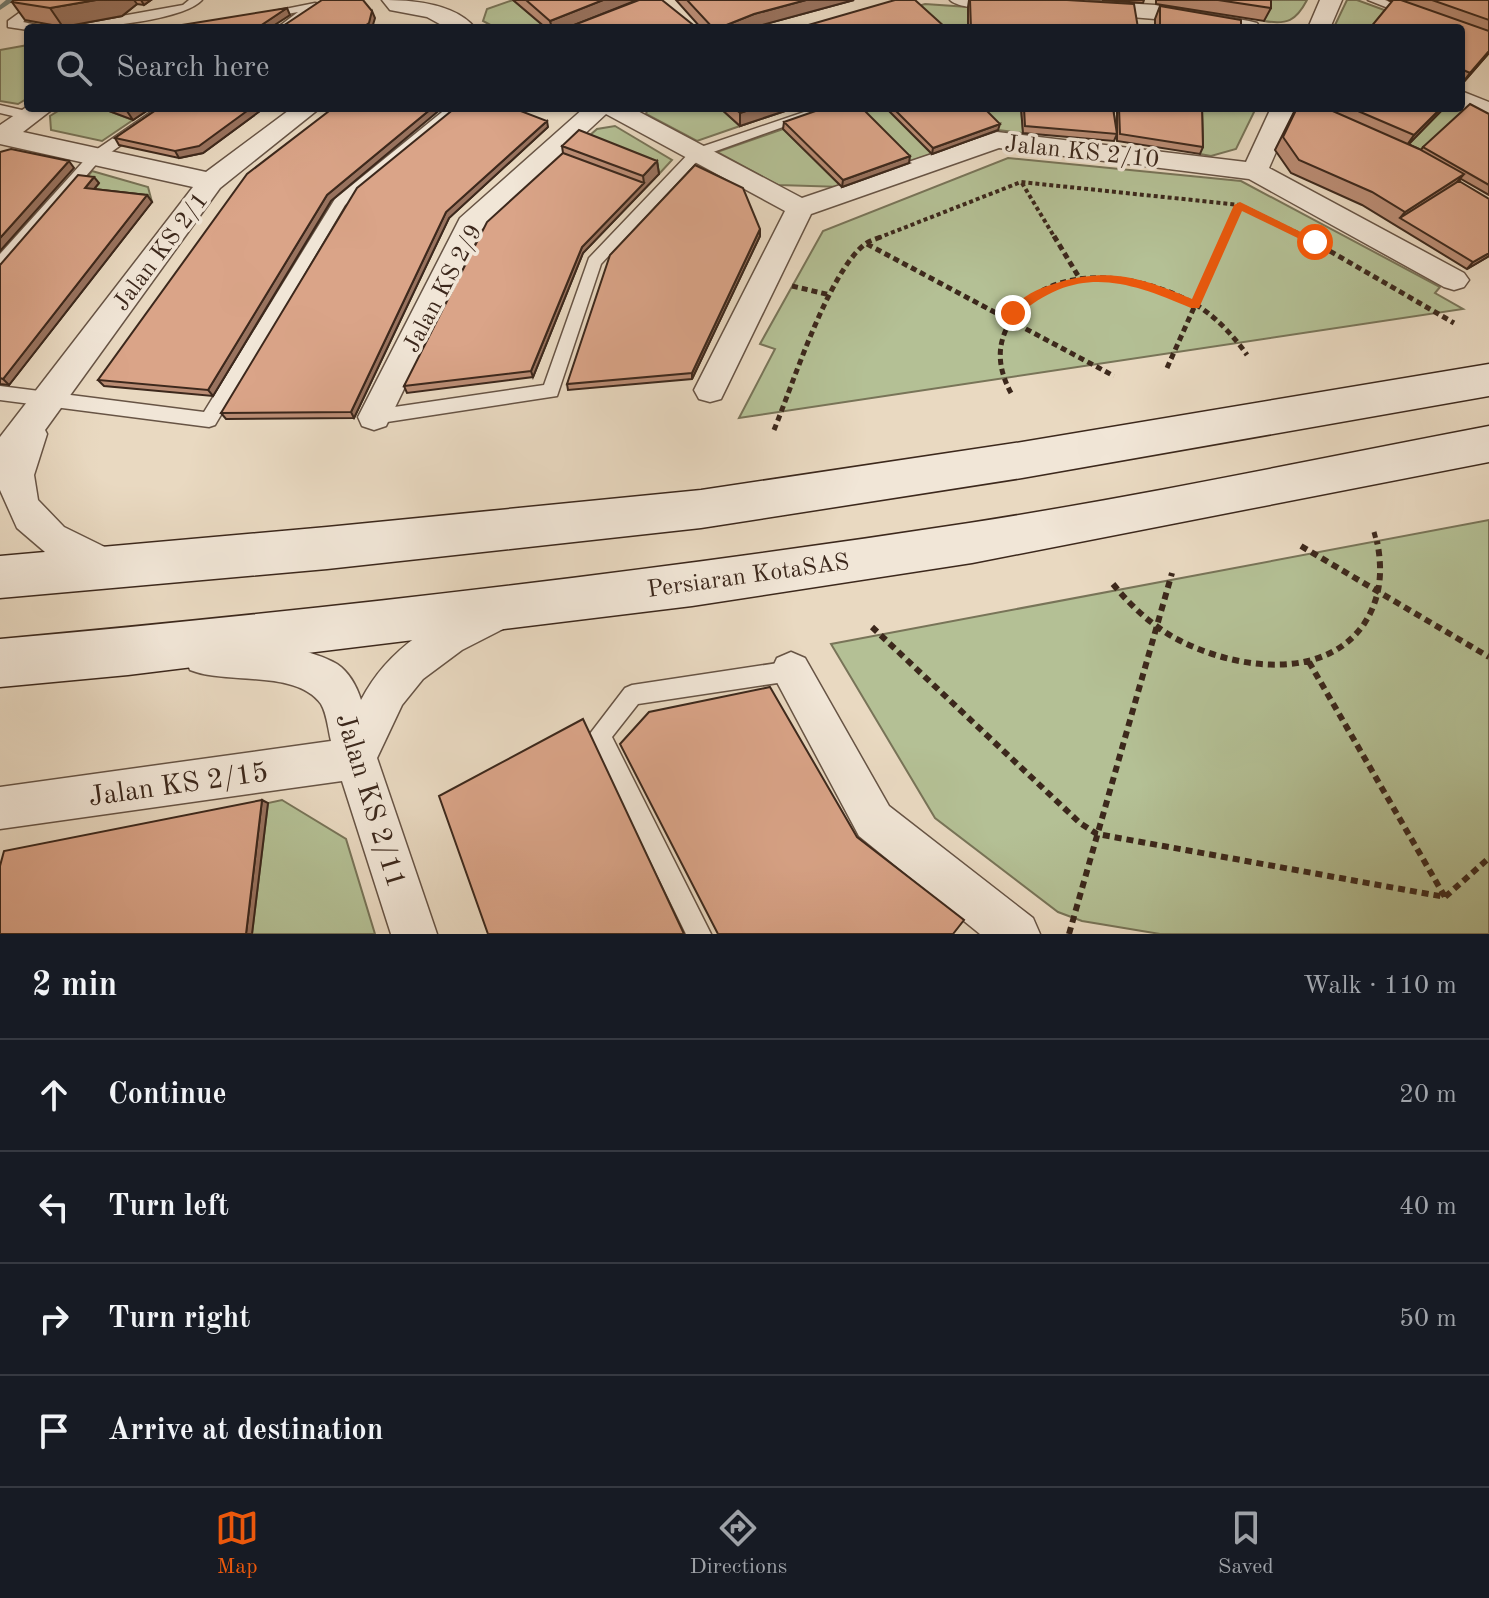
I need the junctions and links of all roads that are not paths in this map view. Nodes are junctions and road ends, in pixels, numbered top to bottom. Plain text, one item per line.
1 (44, 0) edge
2 (196, 0) edge
3 (393, 0) edge
4 (961, 0) edge
5 (1331, 0) edge
6 (1374, 0) edge
7 (457, 4) dead end
8 (1036, 5) edge
9 (1066, 6) edge
10 (434, 12) junction
11 (257, 16) edge
12 (99, 24) edge
13 (289, 24) edge
14 (419, 24) edge
15 (456, 24) edge
16 (1226, 24) edge
17 (1321, 24) edge
18 (1439, 24) edge
19 (24, 25) edge
20 (1465, 100) edge
21 (0, 109) edge
22 (24, 111) edge
23 (36, 112) edge
24 (160, 112) edge
25 (303, 112) edge
26 (450, 112) edge
27 (595, 112) edge
28 (620, 112) edge
29 (817, 112) edge
30 (1281, 112) edge
31 (1489, 112) edge
32 (0, 136) edge
33 (697, 153) junction
34 (95, 157) junction
35 (1255, 171) junction
36 (211, 182) junction
37 (800, 208) junction
38 (0, 264) edge
39 (1454, 280) dead end
40 (1489, 380) edge
41 (710, 390) dead end
42 (0, 393) edge
43 (43, 409) junction
44 (374, 417) joint
45 (1489, 444) edge
46 (0, 461) edge
47 (108, 567) junction
48 (0, 577) edge
49 (520, 604) junction
50 (128, 651) junction
51 (0, 663) edge
52 (791, 671) joint
53 (356, 758) junction
54 (0, 808) edge
55 (414, 934) edge
56 (699, 934) edge
57 (1017, 934) edge

1 - 19 lane
2 - 12 lane
3 - 10 street
4 - 8 street
5 - 17 street
6 - 18 lane
7 - 10 street
9 - 16 street
10 - 14 street
10 - 15 street
11 - 13 lane
20 - 31 street
21 - 22 lane
23 - 32 street
24 - 34 lane
25 - 36 street, Jalan KS 2/1
26 - 43 lane
27 - 44 street, Jalan KS 2/9
28 - 33 street
29 - 33 lane
30 - 35 street
32 - 34 street
33 - 37 street
33 - 44 lane
34 - 36 street
34 - 38 lane
35 - 37 street, Jalan KS 2/10
35 - 39 street, Jalan KS 2/10
36 - 43 street, Jalan KS 2/1
37 - 41 street
40 - 47 main road
42 - 43 lane
43 - 46 street
43 - 47 street
45 - 49 main road, Persiaran KotaSAS
47 - 48 main road
49 - 50 main road, Persiaran KotaSAS
49 - 53 street
50 - 51 main road, Persiaran KotaSAS
50 - 53 street, Jalan KS 2/11
52 - 56 lane
52 - 57 street
53 - 54 street, Jalan KS 2/15
53 - 55 street, Jalan KS 2/11

